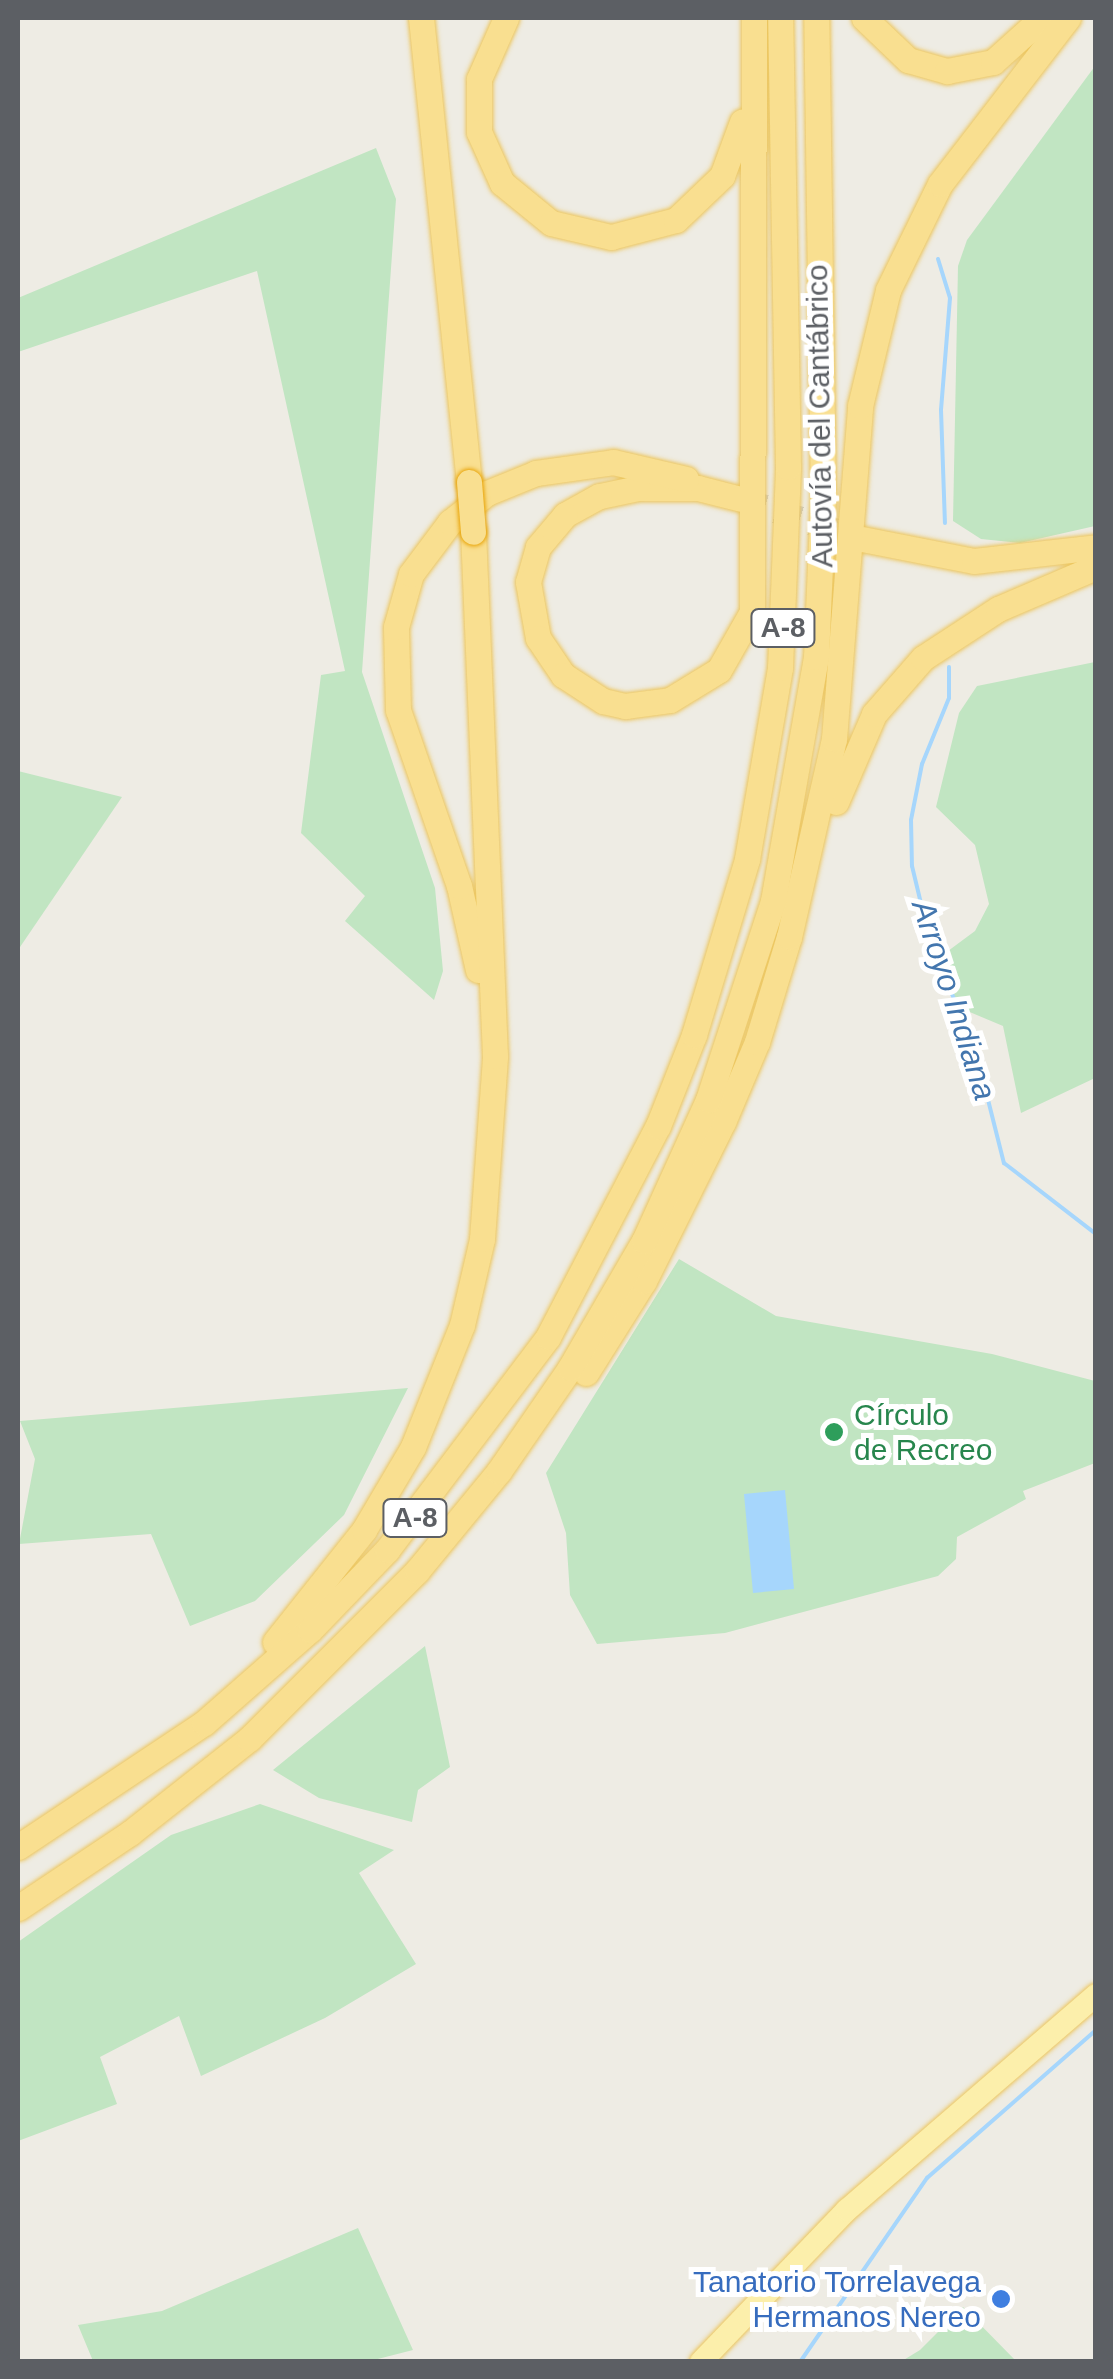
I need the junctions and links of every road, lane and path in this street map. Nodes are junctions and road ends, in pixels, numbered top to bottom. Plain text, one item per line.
1 (420, 18) edge
2 (506, 18) edge
3 (750, 18) edge
4 (780, 18) edge
5 (816, 18) edge
6 (864, 18) edge
7 (1042, 18) edge
8 (1068, 18) edge
9 (698, 488) junction
10 (741, 498) tunnel mouth
11 (862, 539) tunnel mouth
12 (1096, 548) edge
13 (1096, 567) edge
14 (767, 1016) junction
15 (490, 1050) junction
16 (673, 1204) junction
17 (22, 1845) edge
18 (18, 1908) edge
19 (1096, 1995) edge
20 (701, 2362) edge

1 - 15 highway, bridge
2 - 3 highway
3 - 9 highway
4 - 17 highway, Autovía del Cantábrico / A-8
5 - 16 highway, Autovía del Cantábrico / A-8
6 - 7 highway
8 - 14 highway
9 - 10 highway
9 - 15 highway
11 - 12 highway
13 - 14 highway
14 - 16 highway
15 - 17 highway
16 - 18 highway, Autovía del Cantábrico / A-8
19 - 20 main road

